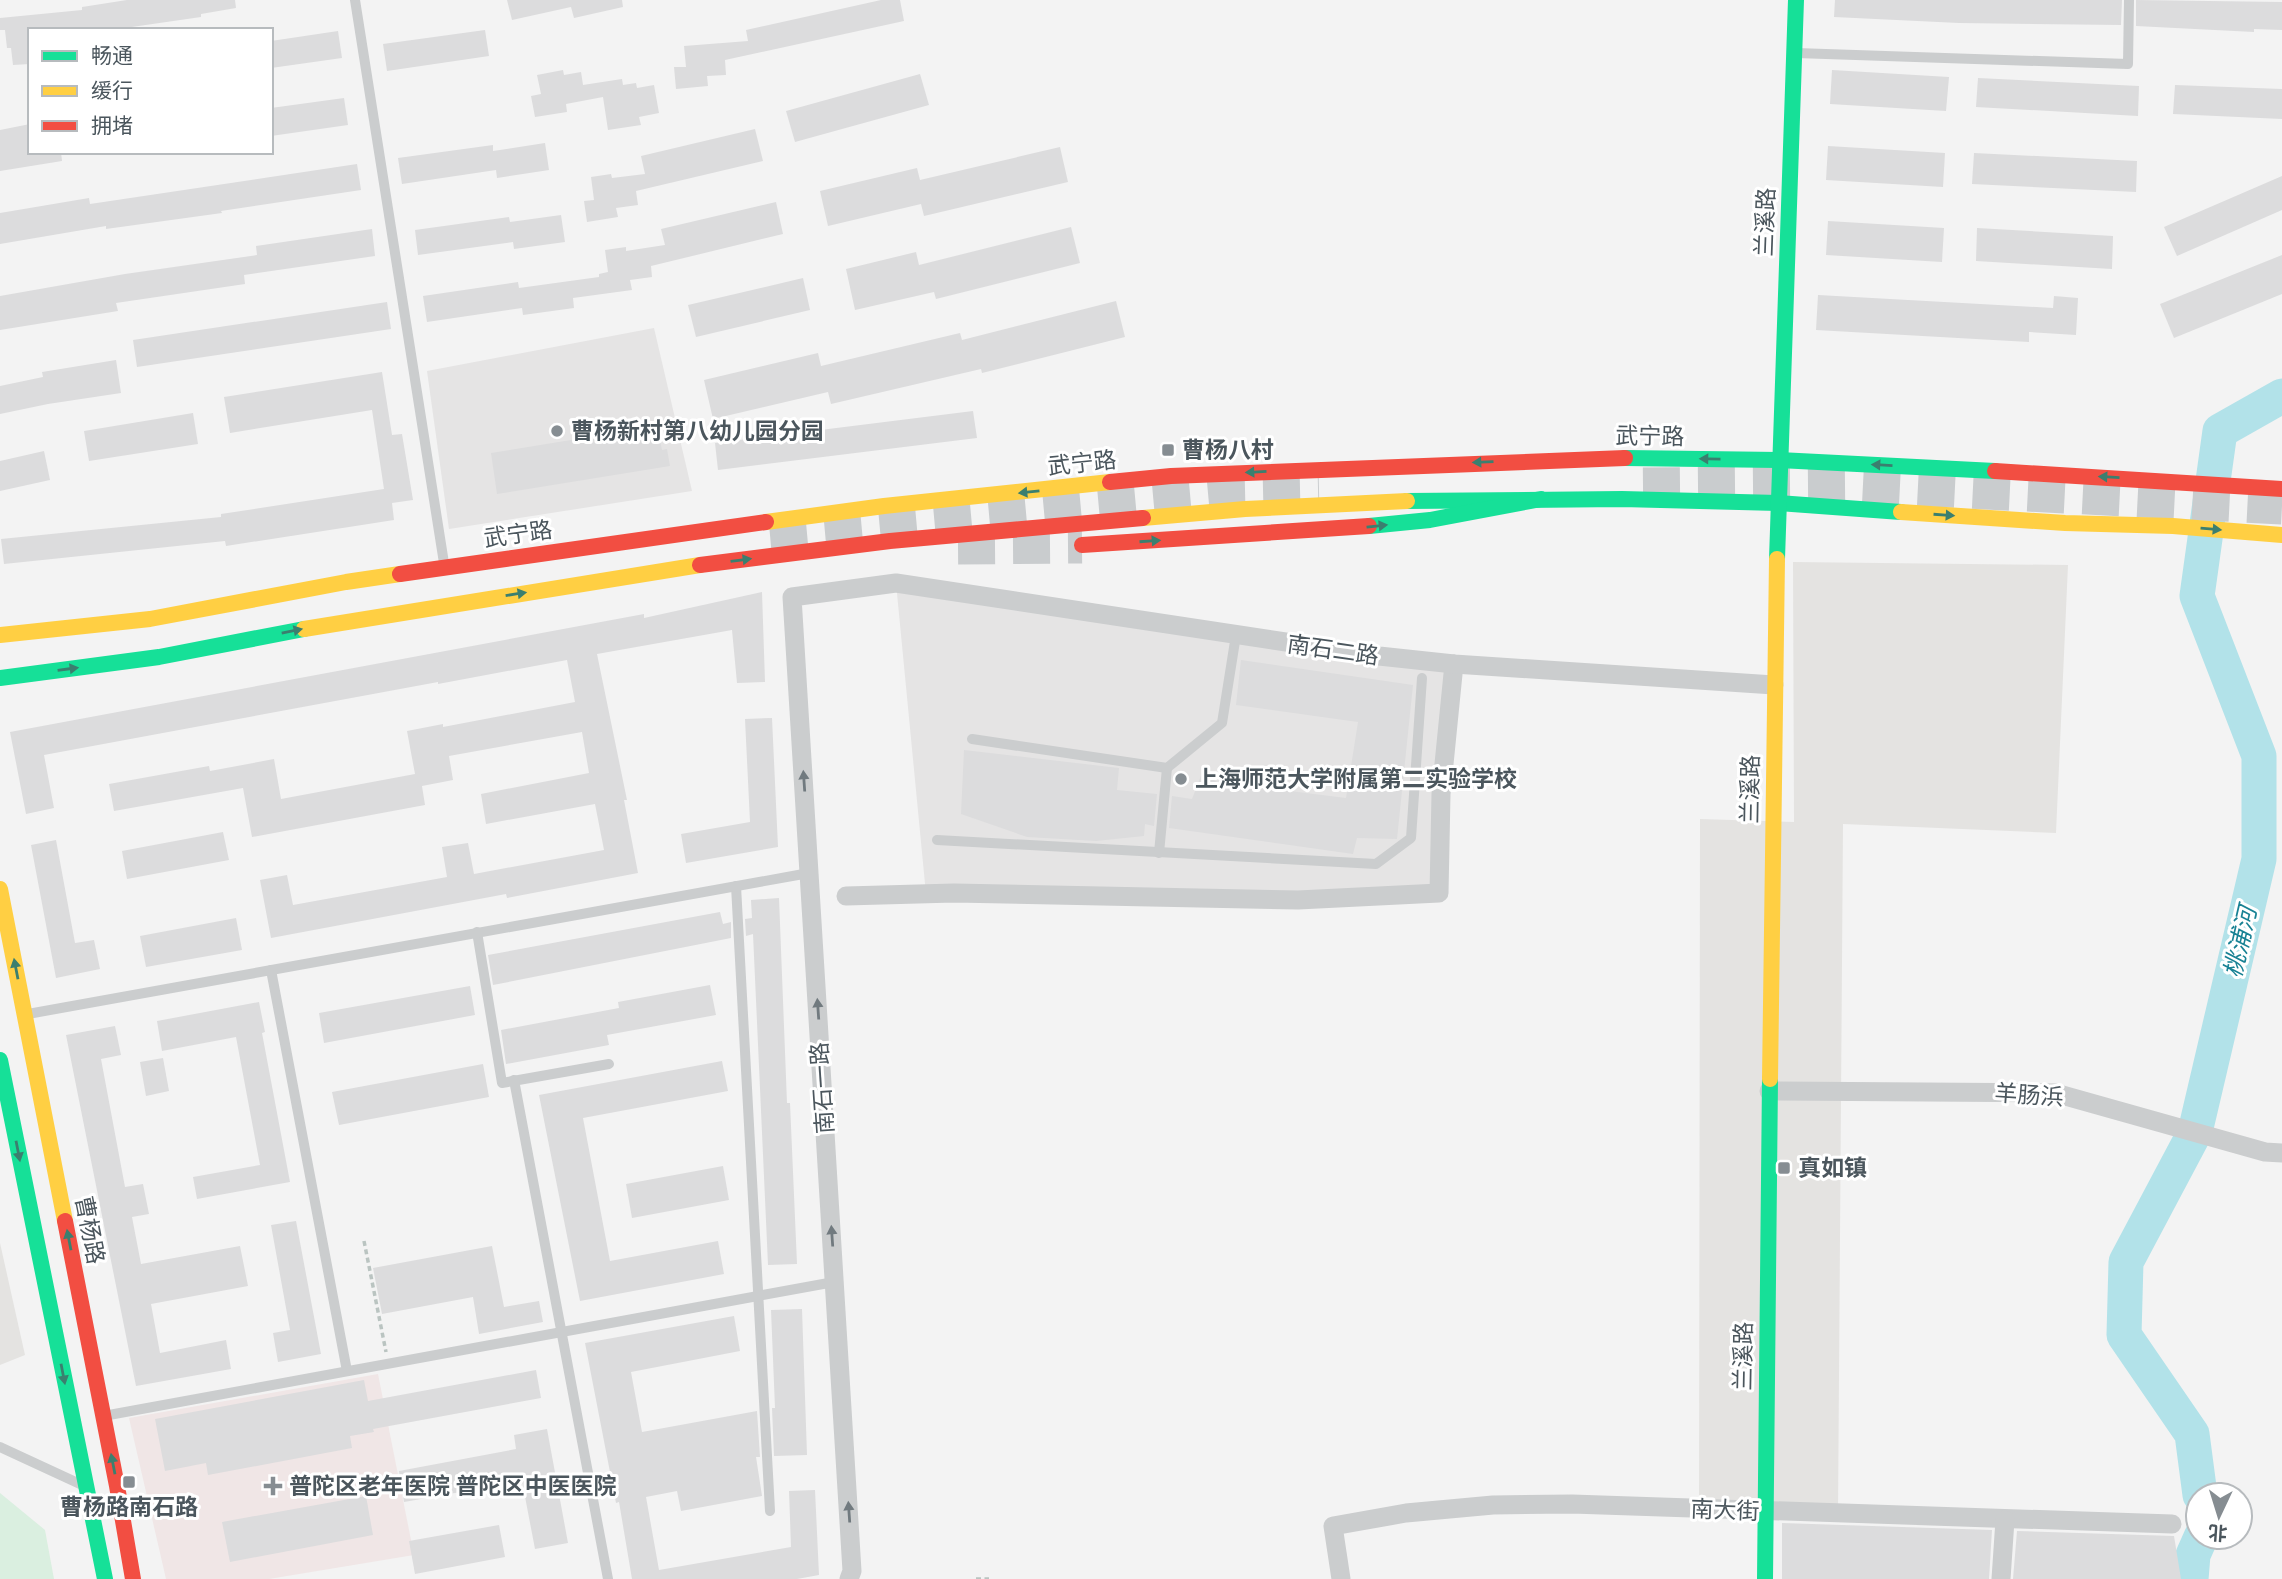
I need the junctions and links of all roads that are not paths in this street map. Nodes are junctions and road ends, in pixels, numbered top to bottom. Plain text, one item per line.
1 (355, 0) edge
2 (1796, 0) edge
3 (2129, 0) edge
4 (1795, 53) junction
5 (1779, 460) junction
6 (2282, 489) edge
7 (1541, 499) junction
8 (1778, 503) junction
9 (2282, 536) edge
10 (1082, 545) tunnel mouth
11 (445, 567) junction
12 (792, 597) joint
13 (0, 635) edge
14 (1236, 635) junction
15 (1454, 664) junction
16 (0, 678) edge
17 (1422, 678) dead end
18 (1773, 685) junction
19 (972, 739) dead end
20 (1167, 768) junction
21 (937, 839) dead end
22 (1159, 853) junction
23 (809, 873) junction
24 (736, 886) junction
25 (0, 889) edge
26 (846, 896) dead end
27 (477, 932) junction
28 (271, 970) junction
29 (24, 1014) junction
30 (0, 1060) edge
31 (609, 1064) dead end
32 (514, 1080) junction
33 (1769, 1091) junction
34 (2274, 1152) edge
35 (834, 1282) junction
36 (758, 1296) junction
37 (561, 1332) junction
38 (347, 1371) junction
39 (103, 1416) junction
40 (0, 1447) edge
41 (86, 1487) junction
42 (770, 1511) dead end
43 (1765, 1512) junction
44 (2005, 1520) junction
45 (2172, 1524) dead end
46 (105, 1579) edge
47 (133, 1579) edge
48 (608, 1579) edge
49 (849, 1579) edge
50 (1341, 1579) edge
51 (1765, 1579) edge
52 (2001, 1579) edge

1 - 11 lane
2 - 4 main road, 兰溪路
3 - 4 lane
4 - 5 main road, 兰溪路
6 -> 5 main road, 武宁路
5 - 8 main road, 兰溪路
5 -> 11 main road, 武宁路
7 - 8 main road
10 -> 7 main road
16 -> 7 main road
8 -> 9 main road
8 - 18 main road, 兰溪路
11 - 13 main road, 武宁路
12 - 14 street, 南石二路
23 -> 12 street, 南石一路
14 - 15 street, 南石二路
14 - 20 lane
15 - 18 street, 南石二路
15 - 26 street
17 - 22 lane
18 - 33 main road, 兰溪路
19 - 20 lane
20 - 22 lane
21 - 22 lane
23 - 24 lane
35 -> 23 street, 南石一路
24 - 27 lane
24 - 36 lane
29 -> 25 main road, 曹杨路
27 - 28 lane
27 - 32 lane
28 - 29 lane
28 - 38 lane
39 -> 29 main road, 曹杨路
30 -> 41 main road
31 - 32 lane
32 - 37 lane
33 - 34 street, 羊肠浜
33 - 43 main road, 兰溪路
35 - 36 lane
49 -> 35 street, 南石一路
36 - 37 lane
36 - 42 lane
37 - 38 lane
37 - 48 lane
38 - 39 lane
47 -> 39 main road, 曹杨路
40 - 41 lane
41 - 46 main road
43 - 44 street, 南大街
43 - 50 street, 南大街
43 - 51 main road, 兰溪路
44 - 45 street, 南大街
44 - 52 street

